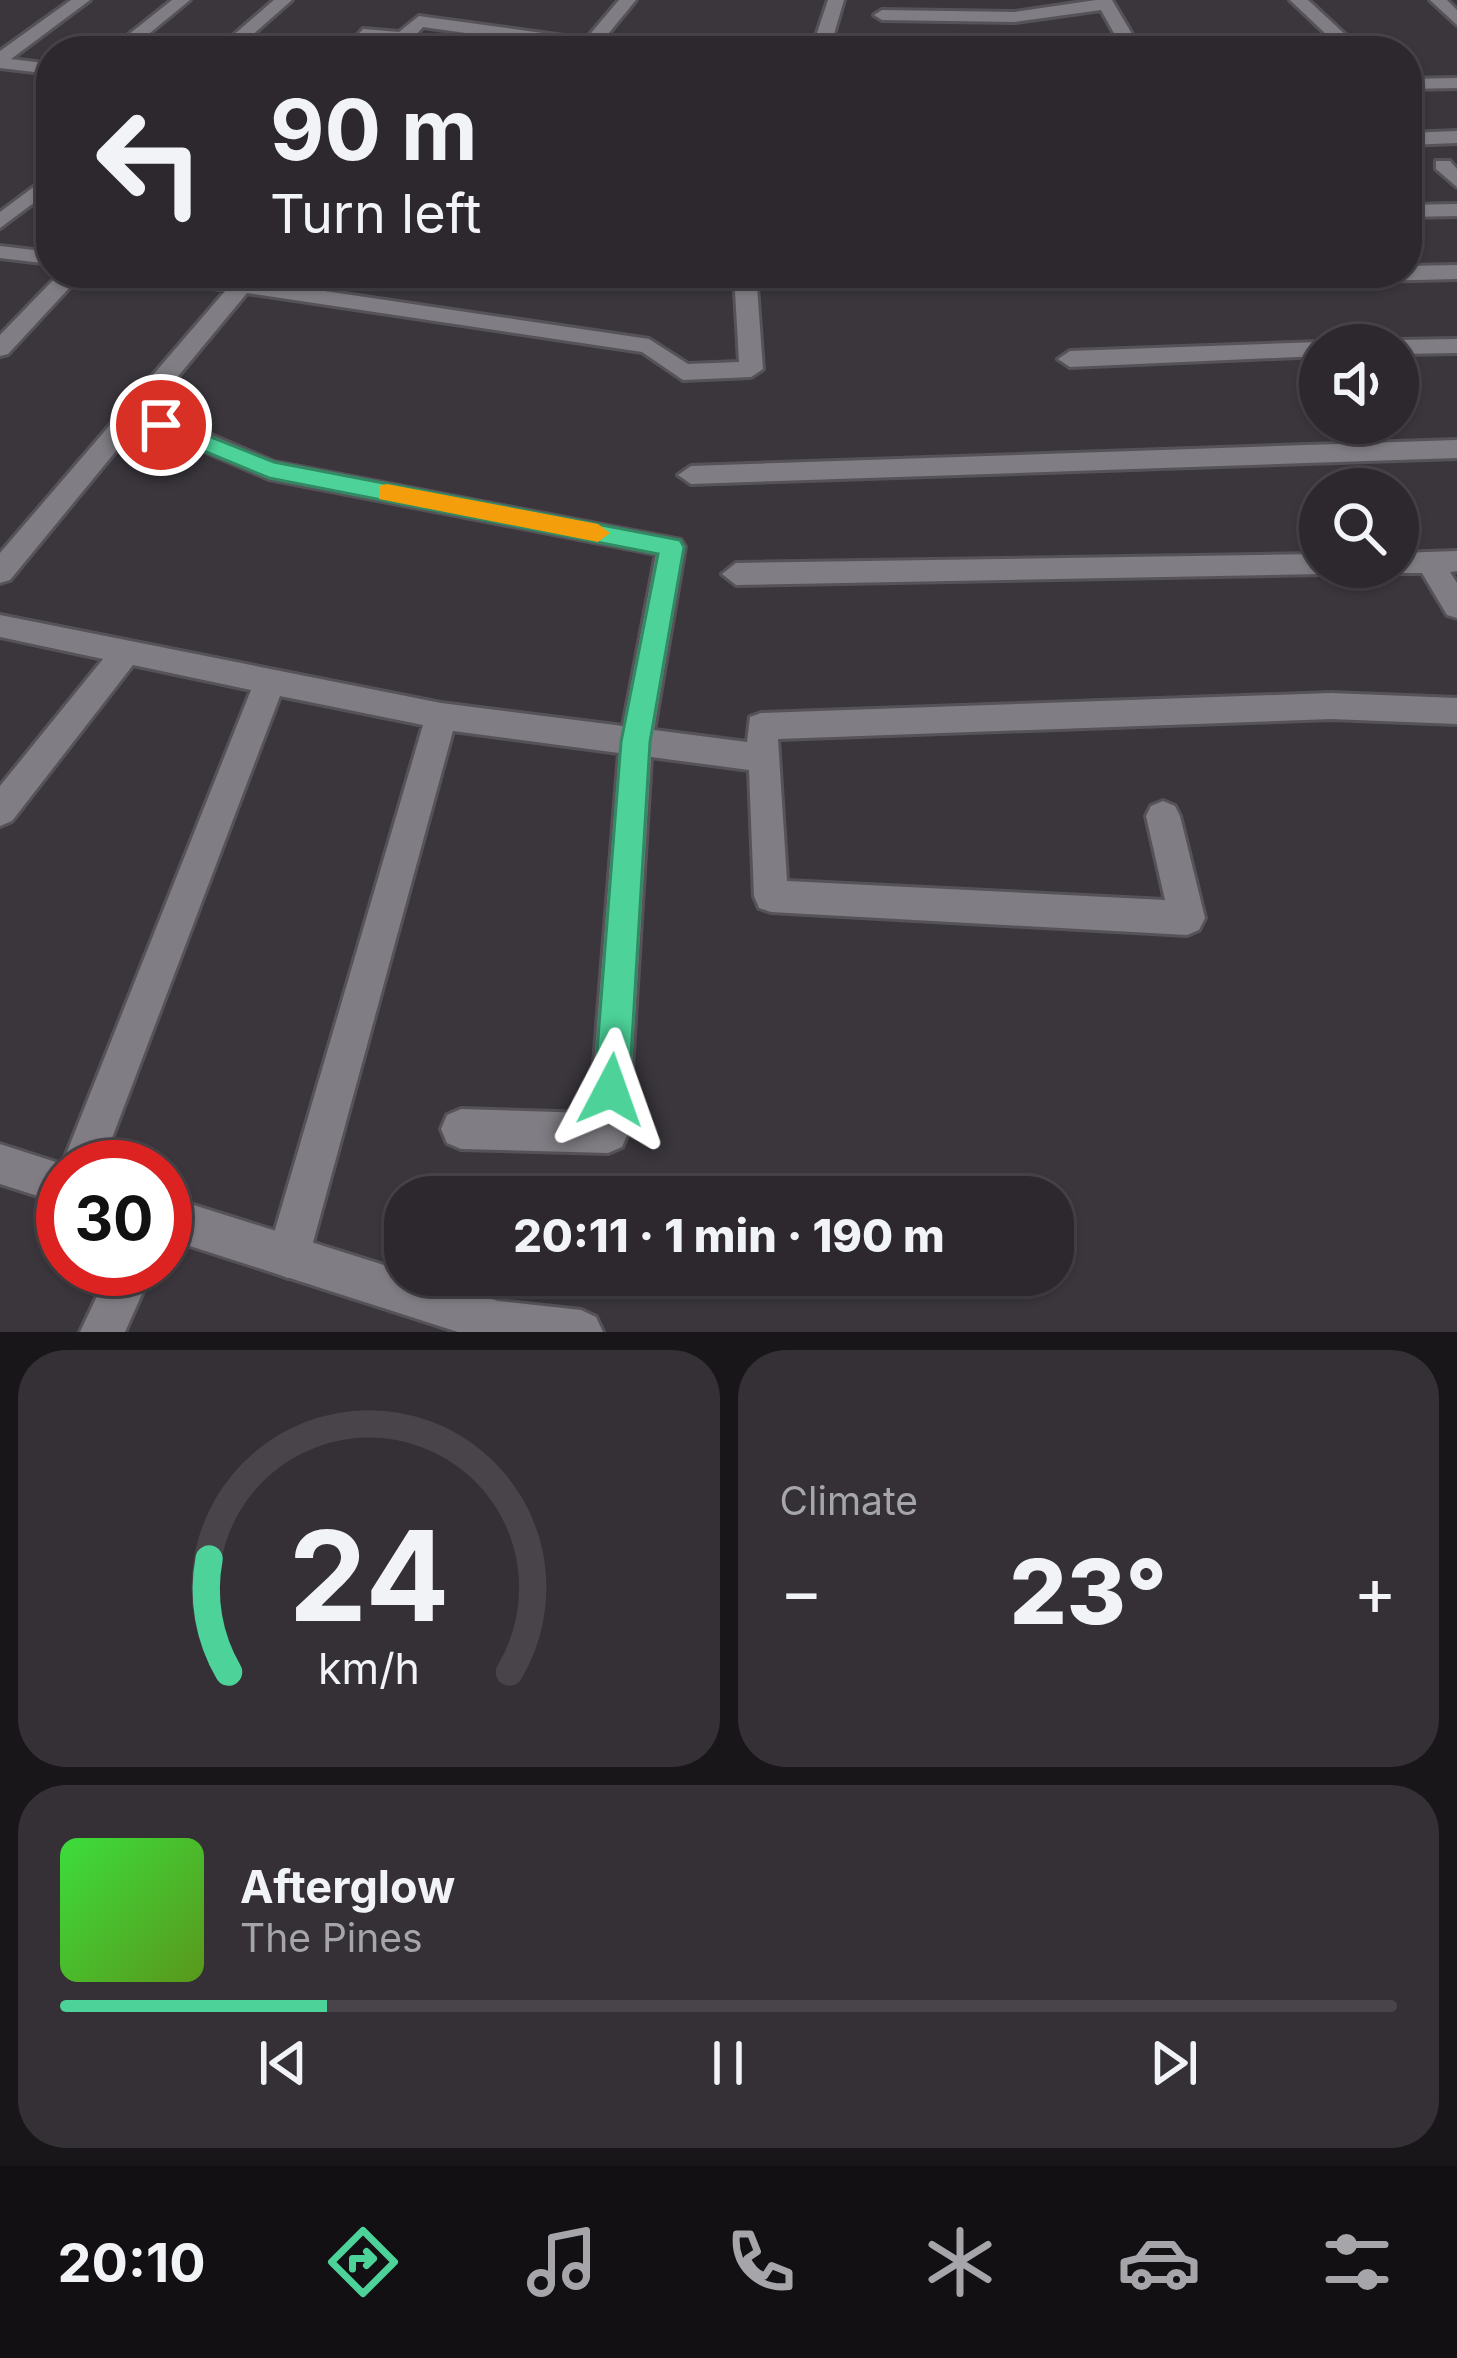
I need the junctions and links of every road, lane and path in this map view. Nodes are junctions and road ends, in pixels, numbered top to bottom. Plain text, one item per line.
1 (82, 0) edge
2 (182, 0) edge
3 (284, 0) edge
4 (628, 0) edge
5 (836, 0) edge
6 (1298, 0) edge
7 (1438, 0) edge
8 (1104, 2) edge
9 (882, 15) dead end
10 (1457, 20) edge
11 (136, 36) edge
12 (242, 36) edge
13 (406, 36) edge
14 (513, 36) edge
15 (598, 36) edge
16 (825, 36) edge
17 (1124, 36) edge
18 (1338, 36) edge
19 (0, 61) edge
20 (36, 67) edge
21 (1457, 83) edge
22 (1422, 84) edge
23 (1457, 137) edge
24 (1422, 138) edge
25 (36, 192) edge
26 (1457, 210) edge
27 (1422, 211) edge
28 (0, 222) edge
29 (0, 252) edge
30 (36, 256) edge
31 (1457, 272) edge
32 (1422, 273) edge
33 (58, 288) edge
34 (239, 288) edge
35 (301, 288) edge
36 (746, 288) edge
37 (1457, 346) edge
38 (1419, 347) edge
39 (0, 349) edge
40 (1299, 350) edge
41 (1070, 359) dead end
42 (135, 412) junction
43 (1457, 449) edge
44 (692, 475) dead end
45 (1444, 562) edge
46 (1299, 564) edge
47 (0, 572) edge
48 (736, 574) dead end
49 (1457, 607) edge
50 (0, 626) edge
51 (126, 652) junction
52 (270, 681) junction
53 (1457, 711) edge
54 (441, 716) junction
55 (636, 742) junction
56 (764, 758) junction
57 (0, 811) edge
58 (1163, 817) dead end
59 (461, 1129) dead end
60 (92, 1140) edge
61 (0, 1164) edge
62 (36, 1175) edge
63 (192, 1226) edge
64 (288, 1256) junction
65 (119, 1296) edge
66 (102, 1332) edge
67 (580, 1332) edge

1 - 19 street
2 - 11 street
3 - 12 street
4 - 15 street
5 - 16 street
6 - 18 street
7 - 10 street
8 - 9 street
8 - 17 street
13 - 14 street
19 - 20 street
21 - 22 street
23 - 24 street
25 - 28 street
26 - 27 street
29 - 30 street
31 - 32 street
33 - 39 street
34 - 42 street
35 - 36 street
37 - 38 street
40 - 41 street
42 - 47 street
42 - 55 street
43 - 44 street
45 - 49 street
46 - 48 street
50 - 51 street
51 - 52 street
51 - 57 street
52 - 54 street
52 - 60 street
53 - 56 street
54 - 55 street
54 - 64 street
55 - 56 street
55 - 59 street
56 - 58 street
61 - 62 street
63 - 64 street
64 - 67 street
65 - 66 street

